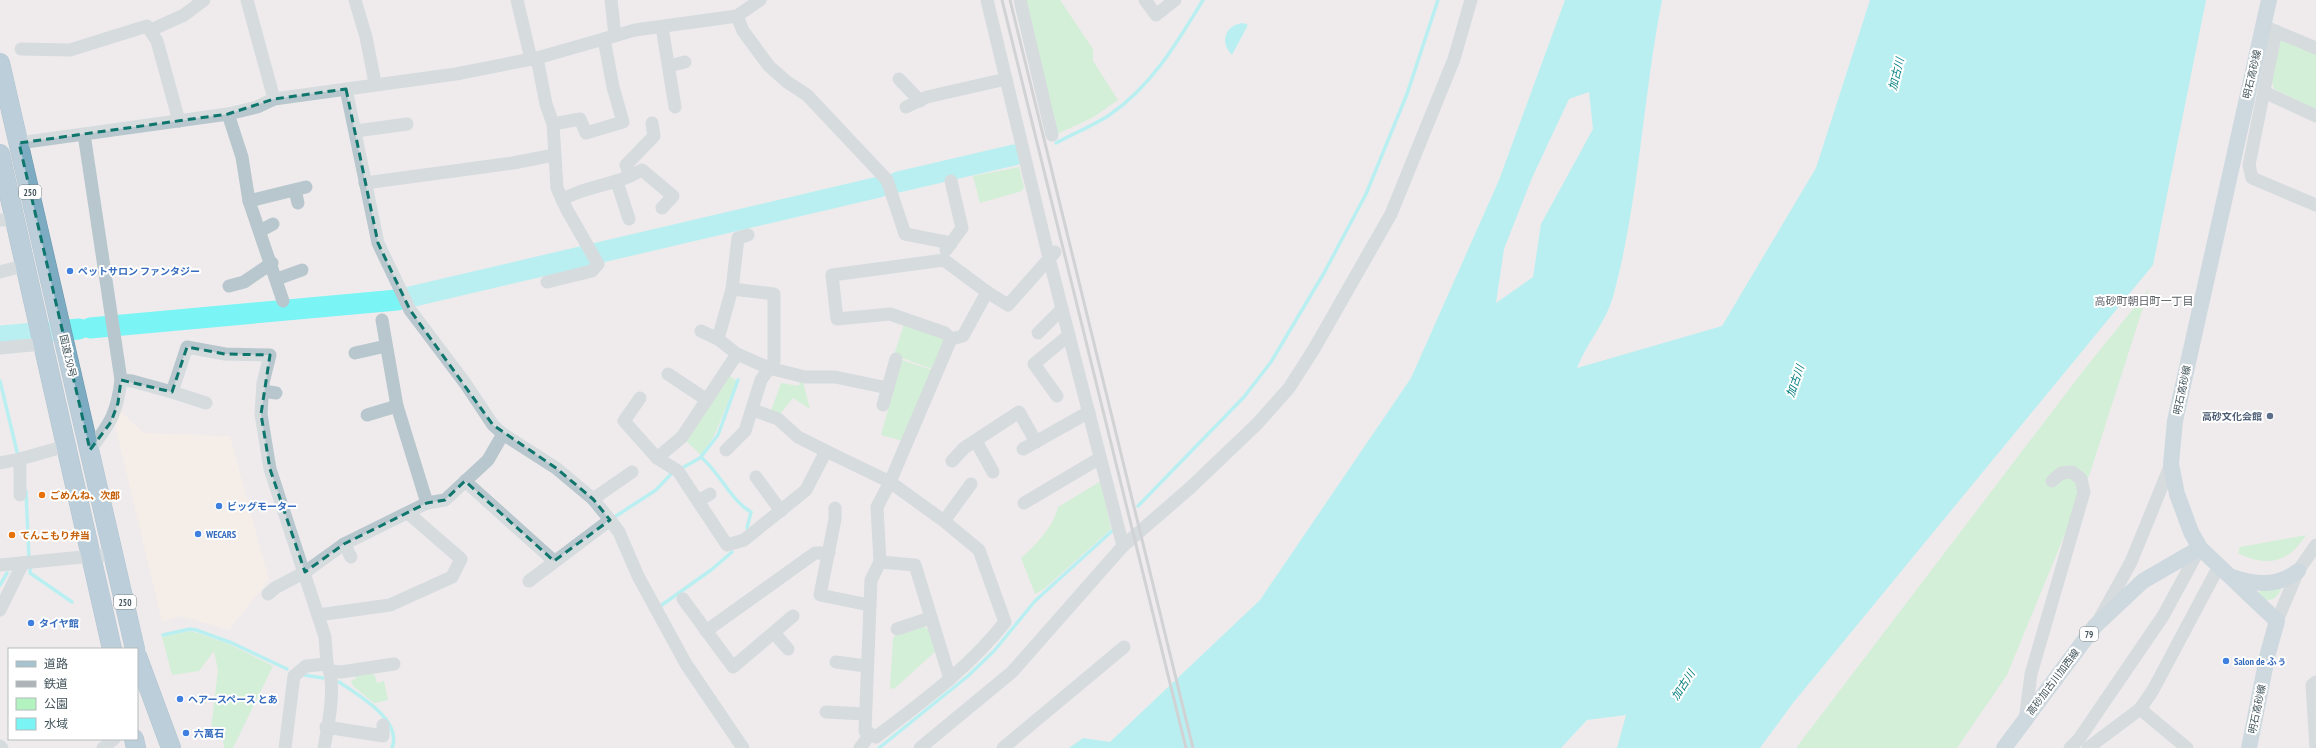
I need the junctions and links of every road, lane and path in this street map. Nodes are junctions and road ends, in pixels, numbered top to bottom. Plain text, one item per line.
1 (204, 0) edge
2 (247, 0) edge
3 (354, 0) edge
4 (517, 0) edge
5 (611, 0) edge
6 (760, 0) edge
7 (987, 0) edge
8 (1020, 0) edge
9 (1145, 0) edge
10 (1175, 0) edge
11 (1470, 0) edge
12 (2269, 0) edge
13 (737, 16) junction
14 (662, 27) junction
15 (2270, 28) junction
16 (151, 30) junction
17 (609, 37) junction
18 (2316, 48) edge
19 (21, 49) dead end
20 (534, 59) junction
21 (685, 62) dead end
22 (0, 63) edge
23 (669, 66) junction
24 (900, 79) dead end
25 (1006, 79) junction
26 (375, 83) junction
27 (346, 89) junction
28 (2264, 92) junction
29 (274, 99) junction
30 (920, 101) junction
31 (675, 107) dead end
32 (906, 107) dead end
33 (228, 114) junction
34 (2316, 116) edge
35 (179, 121) junction
36 (652, 123) dead end
37 (408, 124) dead end
38 (553, 124) junction
39 (356, 131) junction
40 (84, 134) junction
41 (1052, 135) dead end
42 (19, 143) junction
43 (0, 154) edge
44 (554, 156) junction
45 (630, 176) junction
46 (951, 181) dead end
47 (617, 182) junction
48 (365, 183) junction
49 (562, 200) junction
50 (249, 201) junction
51 (298, 203) dead end
52 (2316, 205) edge
53 (662, 208) dead end
54 (629, 219) dead end
55 (7, 220) edge
56 (273, 224) dead end
57 (260, 231) junction
58 (748, 235) dead end
59 (951, 243) junction
60 (1052, 255) junction
61 (944, 260) junction
62 (272, 263) junction
63 (26, 265) junction
64 (302, 270) dead end
65 (0, 272) edge
66 (277, 280) junction
67 (547, 282) dead end
68 (229, 286) dead end
69 (732, 289) junction
70 (987, 292) junction
71 (283, 301) dead end
72 (1062, 309) junction
73 (382, 320) dead end
74 (701, 332) dead end
75 (1038, 333) dead end
76 (1069, 335) junction
77 (41, 336) junction
78 (718, 339) junction
79 (951, 339) junction
80 (386, 346) junction
81 (0, 348) edge
82 (355, 352) dead end
83 (737, 354) junction
84 (896, 359) dead end
85 (769, 368) junction
86 (668, 374) dead end
87 (121, 380) junction
88 (888, 388) junction
89 (172, 392) junction
90 (1057, 396) dead end
91 (640, 398) dead end
92 (707, 400) junction
93 (206, 403) dead end
94 (883, 405) dead end
95 (397, 406) junction
96 (753, 410) junction
97 (1088, 412) junction
98 (367, 415) dead end
99 (503, 434) junction
100 (976, 441) junction
101 (1036, 442) junction
102 (66, 446) junction
103 (1023, 449) dead end
104 (90, 450) junction
105 (726, 450) dead end
106 (826, 451) junction
107 (657, 458) junction
108 (1100, 458) junction
109 (20, 459) junction
110 (952, 461) dead end
111 (0, 464) edge
112 (2171, 464) junction
113 (632, 472) dead end
114 (993, 472) dead end
115 (756, 477) dead end
116 (466, 481) junction
117 (2052, 481) dead end
118 (890, 482) junction
119 (971, 484) dead end
120 (20, 494) dead end
121 (710, 494) dead end
122 (593, 499) junction
123 (698, 501) junction
124 (427, 503) junction
125 (1024, 503) dead end
126 (781, 510) junction
127 (408, 513) junction
128 (838, 515) dead end
129 (610, 520) junction
130 (944, 521) junction
131 (344, 544) junction
132 (2316, 545) edge
133 (1123, 546) junction
134 (2200, 548) junction
135 (829, 553) junction
136 (114, 554) junction
137 (91, 556) junction
138 (351, 557) dead end
139 (554, 561) junction
140 (880, 562) junction
141 (23, 563) junction
142 (0, 565) edge
143 (2225, 571) junction
144 (2298, 571) junction
145 (305, 572) junction
146 (529, 581) dead end
147 (268, 594) dead end
148 (683, 598) dead end
149 (869, 605) junction
150 (0, 610) edge
151 (318, 615) junction
152 (793, 616) dead end
153 (930, 618) junction
154 (2277, 621) junction
155 (2095, 626) junction
156 (897, 629) dead end
157 (706, 631) junction
158 (774, 633) junction
159 (1124, 647) dead end
160 (112, 648) edge
161 (135, 648) edge
162 (788, 649) dead end
163 (138, 659) edge
164 (138, 660) edge
165 (836, 662) dead end
166 (394, 664) dead end
167 (866, 666) junction
168 (329, 668) junction
169 (950, 679) junction
170 (2316, 682) edge
171 (2140, 709) junction
172 (826, 712) dead end
173 (865, 714) junction
174 (2025, 720) junction
175 (383, 725) dead end
176 (326, 727) junction
177 (870, 734) junction
178 (113, 740) edge
179 (738, 746) edge
180 (103, 748) edge
181 (159, 748) edge
182 (171, 748) edge
183 (285, 748) edge
184 (324, 748) edge
185 (860, 748) edge
186 (920, 748) edge
187 (1003, 748) edge
188 (2004, 748) edge
189 (2070, 748) edge
190 (2088, 748) edge
191 (2188, 748) edge
192 (2249, 748) edge
193 (2316, 748) edge

1 - 16 street
2 - 29 street
3 - 26 street
4 - 20 street
5 - 17 street
6 - 13 street
7 - 25 street
8 - 41 street
9 - 10 street
11 - 133 street
12 - 15 main road, 明石高砂線
13 - 14 street
13 - 59 street
14 - 17 street
14 - 23 street
15 - 18 street
15 - 28 street
15 - 112 main road, 明石高砂線
16 - 19 street
16 - 35 street
17 - 20 street
17 - 38 street
20 - 26 street
20 - 38 street
21 - 23 street
22 - 42 highway, 国道250号 / 250
23 - 31 street
24 - 30 street
25 - 30 street
25 - 60 street
26 - 27 street
27 - 29 street
27 - 39 street
28 - 34 street
28 - 52 street
29 - 33 street
30 - 32 street
33 - 35 street
33 - 50 street
35 - 40 street
36 - 45 street
37 - 39 street
38 - 44 street
39 - 48 street
40 - 42 street
40 - 87 street
42 - 104 highway, 国道250号 / 250
43 - 55 highway, 250
44 - 48 street
44 - 49 street
45 - 47 street
45 - 53 street
46 - 59 street
47 - 49 street
47 - 54 street
48 - 99 street
49 - 67 street
50 - 51 street
50 - 57 street
55 - 63 highway, 250
56 - 57 street
57 - 62 street
58 - 69 street
59 - 61 street
60 - 70 street
60 - 72 street
61 - 70 street
61 - 79 street
62 - 66 street
62 - 68 street
63 - 65 street
63 - 77 highway, 250
64 - 66 street
66 - 71 street
69 - 78 street
69 - 85 street
70 - 79 street
72 - 75 street
72 - 76 street
73 - 80 street
74 - 78 street
76 - 90 street
76 - 97 street
77 - 81 street
77 - 102 highway, 250
78 - 83 street
79 - 118 street
80 - 82 street
80 - 95 street
83 - 85 street
83 - 92 street
84 - 88 street
85 - 88 street
85 - 96 street
86 - 92 street
87 - 89 street
87 - 104 street
88 - 94 street
89 - 93 street
89 - 145 street
91 - 107 street
92 - 107 street
95 - 98 street
95 - 124 street
96 - 105 street
96 - 106 street
97 - 101 street
97 - 108 street
99 - 116 street
99 - 122 street
100 - 101 street
100 - 110 street
100 - 114 street
101 - 103 street
102 - 109 street
102 - 137 highway, 250
104 - 136 highway, 国道250号 / 250
106 - 118 street
106 - 126 street
107 - 123 street
108 - 125 street
108 - 133 street
109 - 111 street
109 - 120 street
112 - 134 main road, 明石高砂線
112 - 155 street
113 - 122 street
115 - 126 street
116 - 124 street
116 - 139 street
117 - 174 street
118 - 130 street
118 - 140 street
119 - 130 street
121 - 123 street
122 - 129 street
123 - 126 street
124 - 127 street
127 - 131 street
127 - 151 street
128 - 135 street
129 - 139 street
129 - 179 street
130 - 169 street
131 - 138 street
131 - 145 street
132 - 144 street
133 - 186 street
134 - 143 main road, 明石高砂線
134 - 155 main road, 高砂加古川加西線 / 79
134 - 189 street
135 - 149 street
135 - 157 street
136 - 137 street
136 - 161 highway, 国道250号 / 250
137 - 141 street
137 - 160 highway, 250
139 - 146 street
140 - 149 street
140 - 153 street
141 - 142 street
141 - 150 street
143 - 144 main road
143 - 154 main road, 明石高砂線
143 - 171 street
144 - 154 street
145 - 147 street
145 - 151 street
148 - 157 street
149 - 167 street
151 - 168 street
152 - 158 street
153 - 156 street
153 - 169 street
154 - 192 main road, 明石高砂線
155 - 174 main road, 高砂加古川加西線 / 79
157 - 158 street
158 - 162 street
159 - 187 street
163 - 182 highway
164 - 181 highway
165 - 167 street
166 - 168 street
167 - 173 street
168 - 176 street
168 - 183 street
169 - 177 street
170 - 193 street
171 - 190 street
171 - 191 street
172 - 173 street
173 - 177 street
174 - 188 main road, 高砂加古川加西線 / 79
175 - 176 street
176 - 184 street
177 - 185 street
178 - 180 street

